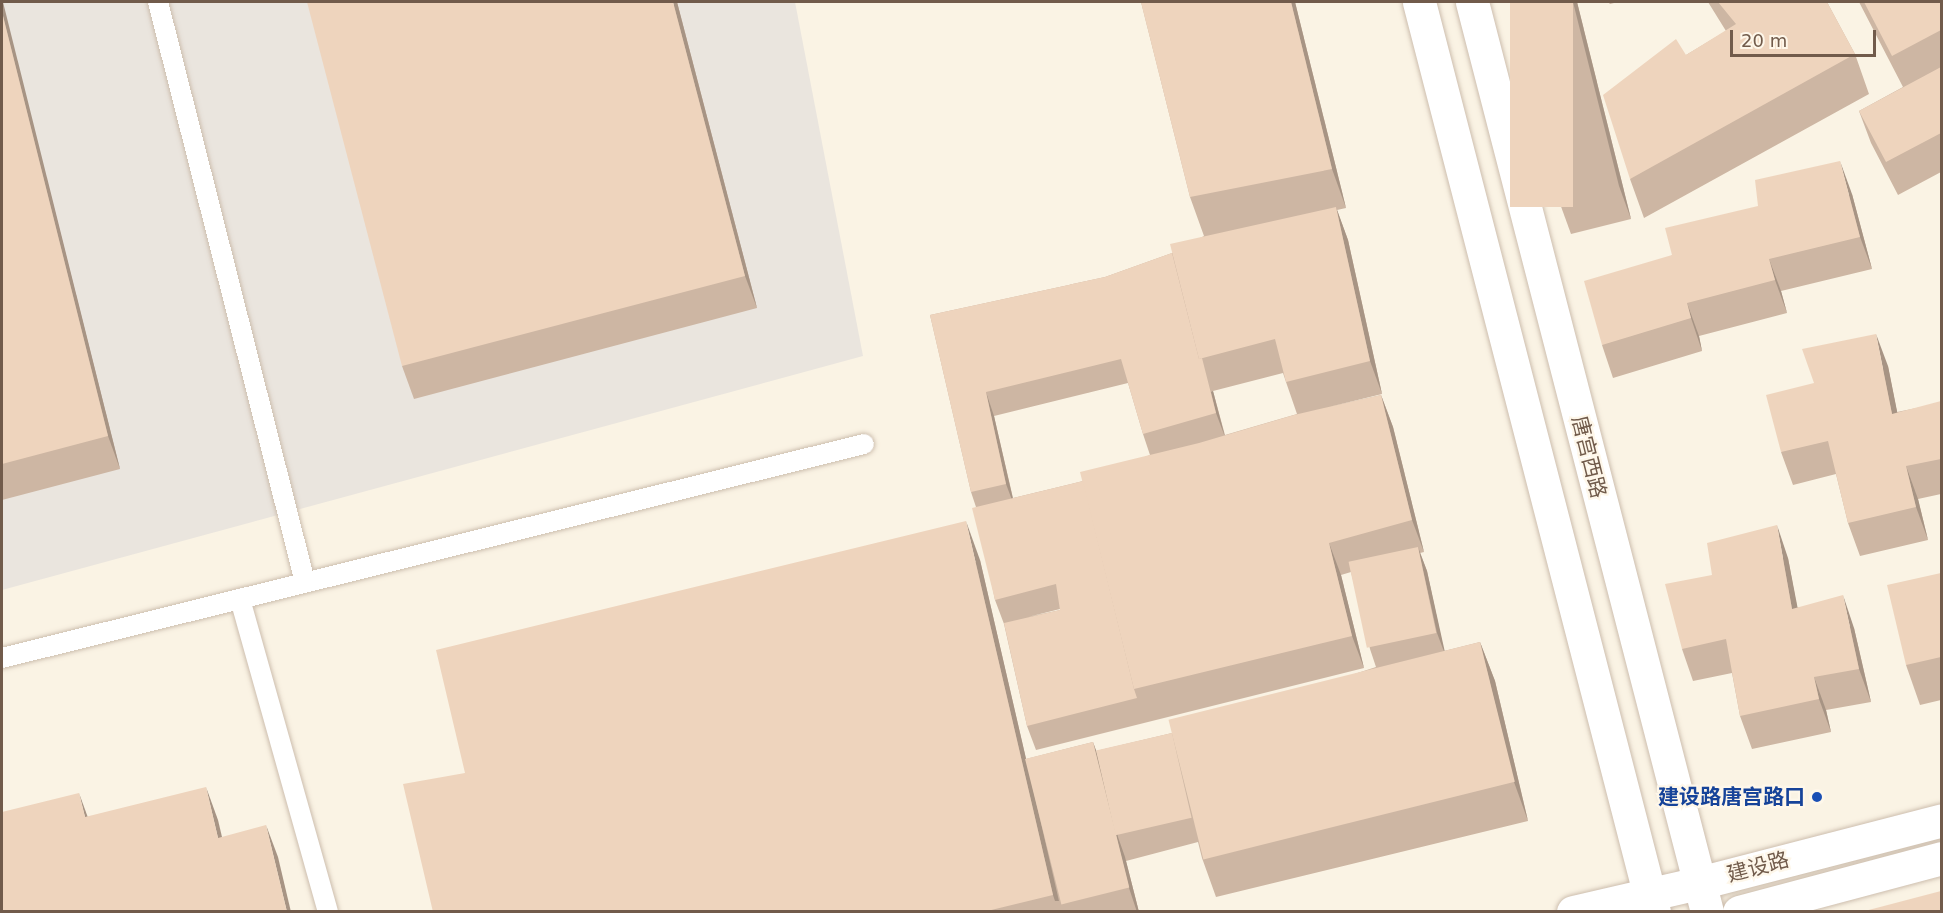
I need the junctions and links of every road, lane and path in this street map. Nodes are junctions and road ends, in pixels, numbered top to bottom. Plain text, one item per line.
1 (158, 2) edge
2 (1419, 2) edge
3 (1472, 2) edge
4 (864, 444) dead end
5 (305, 582) junction
6 (240, 599) junction
7 (2, 658) edge
8 (1941, 820) edge
9 (1941, 858) edge
10 (1703, 897) edge
11 (1652, 903) edge
12 (328, 912) edge
13 (1573, 912) edge
14 (1739, 912) edge

1 - 5 lane
2 - 11 street
3 - 10 street, 唐宫西路
4 - 5 lane
5 - 6 lane
6 - 7 lane
6 - 12 lane
8 - 10 street, 建设路
9 - 14 street, 建设路
10 - 11 street, 建设路
11 - 13 street, 建设路

